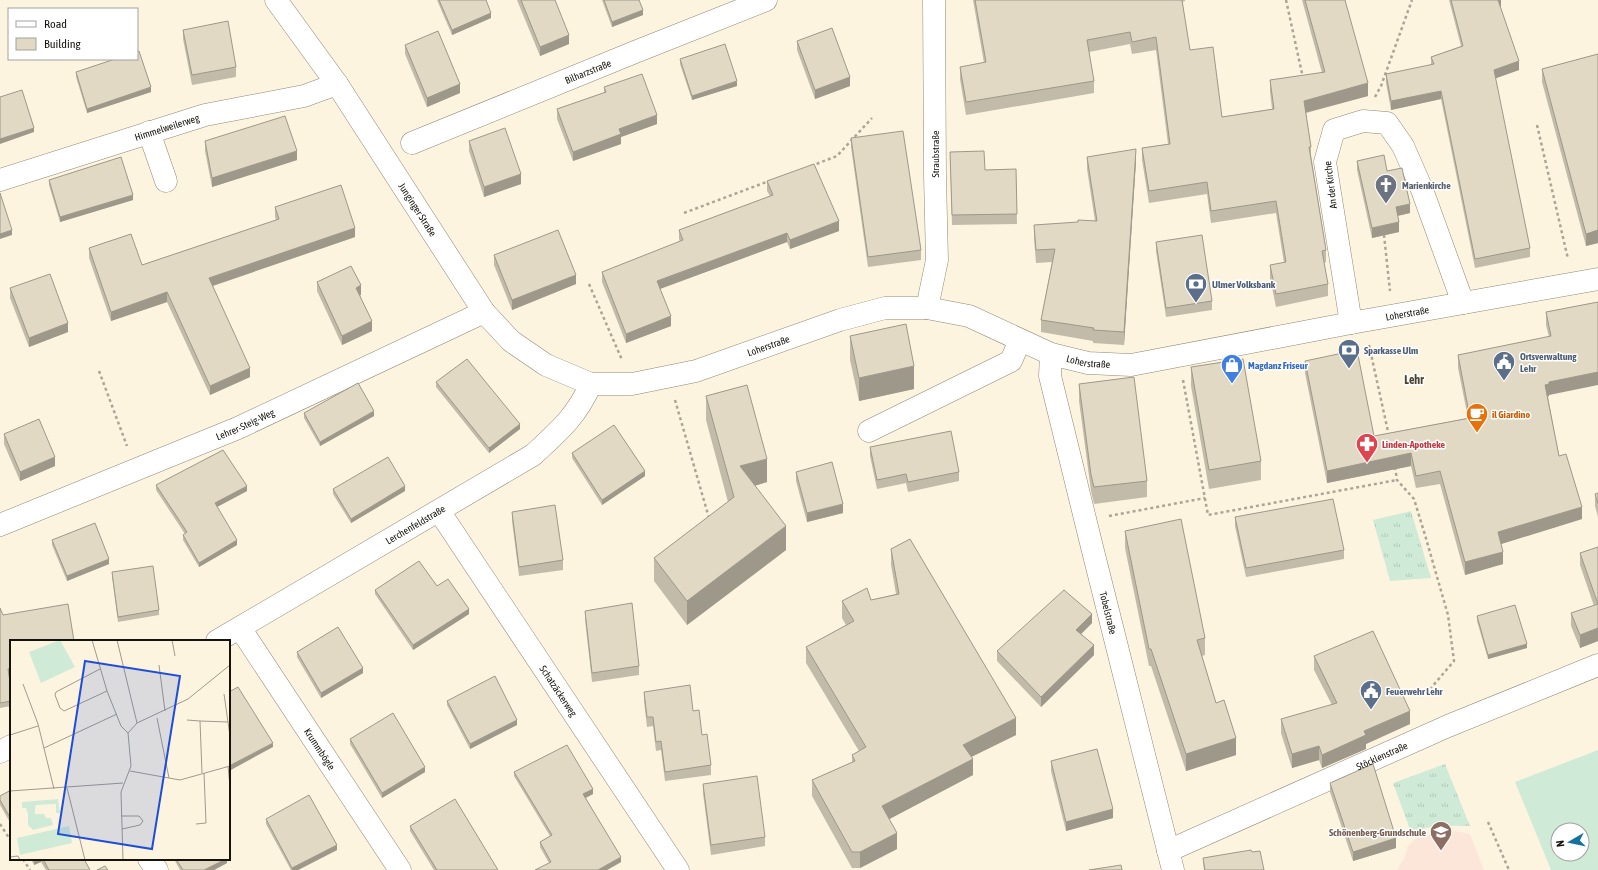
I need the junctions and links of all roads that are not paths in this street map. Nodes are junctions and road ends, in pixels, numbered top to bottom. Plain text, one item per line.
1 (276, 0) edge
2 (766, 0) edge
3 (934, 0) edge
4 (337, 84) junction
5 (149, 132) junction
6 (412, 143) dead end
7 (0, 180) edge
8 (166, 181) dead end
9 (1598, 279) edge
10 (1463, 303) junction
11 (927, 308) junction
12 (484, 312) junction
13 (1351, 323) junction
14 (1020, 340) junction
15 (1051, 354) junction
16 (591, 384) junction
17 (869, 431) dead end
18 (440, 510) junction
19 (0, 525) edge
20 (240, 628) junction
21 (219, 640) edge
22 (1598, 665) edge
23 (10, 747) edge
24 (0, 752) edge
25 (150, 860) edge
26 (1170, 861) edge
27 (157, 870) edge
28 (400, 870) edge
29 (678, 870) edge

1 - 4 street, Junginger Straße
2 - 6 street, Bilharzstraße
3 - 11 street, Straubstraße
4 - 5 street, Himmelweilerweg
4 - 12 street, Junginger Straße
5 - 7 street, Himmelweilerweg
5 - 8 street
9 - 10 street, Loherstraße
10 - 13 street, Loherstraße
10 - 13 street, An der Kirche
11 - 14 street, Loherstraße
11 - 16 street, Loherstraße
12 - 16 street, Junginger Straße
12 - 19 street, Lehrer-Steig-Weg
13 - 15 street, Loherstraße
14 - 15 street, Loherstraße
14 - 17 street
15 - 26 street, Tobelstraße
16 - 18 street, Lerchenfeldstraße
18 - 20 street, Lerchenfeldstraße
18 - 29 street, Schatzäckerweg
20 - 21 street, Lerchenfeldstraße
20 - 28 street, Krummbögle
22 - 26 street, Stöcklenstraße
23 - 24 street
25 - 27 street

